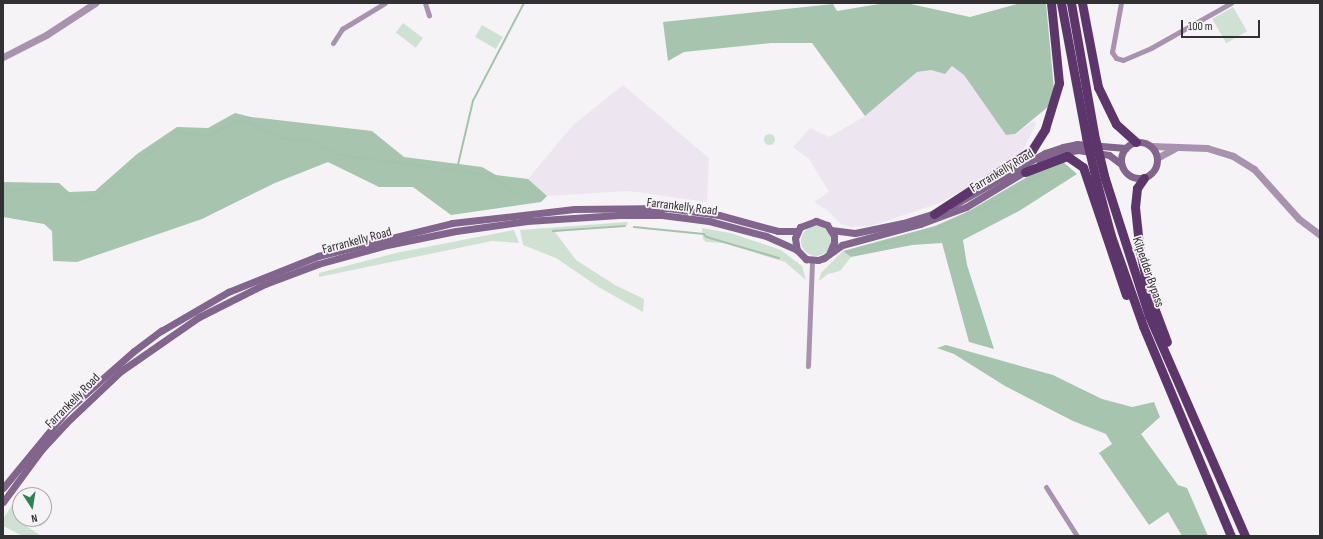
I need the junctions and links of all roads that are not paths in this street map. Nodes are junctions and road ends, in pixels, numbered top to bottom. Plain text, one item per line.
1 (95, 3) edge
2 (384, 3) edge
3 (425, 3) edge
4 (1051, 3) edge
5 (1061, 3) edge
6 (1071, 3) edge
7 (1082, 3) edge
8 (1121, 3) edge
9 (1231, 3) edge
10 (1220, 6) edge
11 (429, 15) dead end
12 (333, 43) dead end
13 (3, 57) edge
14 (1090, 135) junction
15 (1136, 142) junction
16 (1150, 146) junction
17 (1180, 146) junction
18 (1126, 148) junction
19 (1157, 158) junction
20 (1121, 164) junction
21 (1025, 172) junction
22 (1144, 178) junction
23 (1100, 179) junction
24 (934, 214) junction
25 (831, 230) junction
26 (797, 232) junction
27 (1320, 235) edge
28 (797, 250) junction
29 (829, 254) junction
30 (812, 261) junction
31 (808, 366) dead end
32 (1165, 380) junction
33 (1200, 432) junction
34 (1046, 487) dead end
35 (3, 488) edge
36 (3, 502) edge
37 (1077, 536) edge
38 (1231, 536) edge
39 (1245, 536) edge

1 - 13 street
2 - 12 street
3 - 11 street
4 - 24 highway
5 - 14 highway, Kilpedder Bypass
6 - 14 highway, Kilpedder Bypass
7 - 15 highway
8 - 10 street
9 - 10 street
14 - 23 highway, Kilpedder Bypass, bridge
15 - 16 main road
15 - 18 main road
16 - 17 street
16 - 19 main road
17 - 19 street
17 - 27 street
18 - 20 main road
18 - 24 main road, Farrankelly Road
19 - 22 main road
20 - 21 main road, Farrankelly Road
20 - 22 main road
21 - 29 main road, Farrankelly Road
21 - 32 highway
22 - 33 highway
23 - 32 highway, Kilpedder Bypass
23 - 33 highway, Kilpedder Bypass
24 - 25 main road, Farrankelly Road
25 - 26 main road
25 - 29 main road
26 - 28 main road
26 - 35 main road, Farrankelly Road
28 - 30 main road
28 - 36 main road, Farrankelly Road
29 - 30 main road
30 - 31 street
32 - 38 highway, Kilpedder Bypass
33 - 39 highway, Kilpedder Bypass
34 - 37 street

